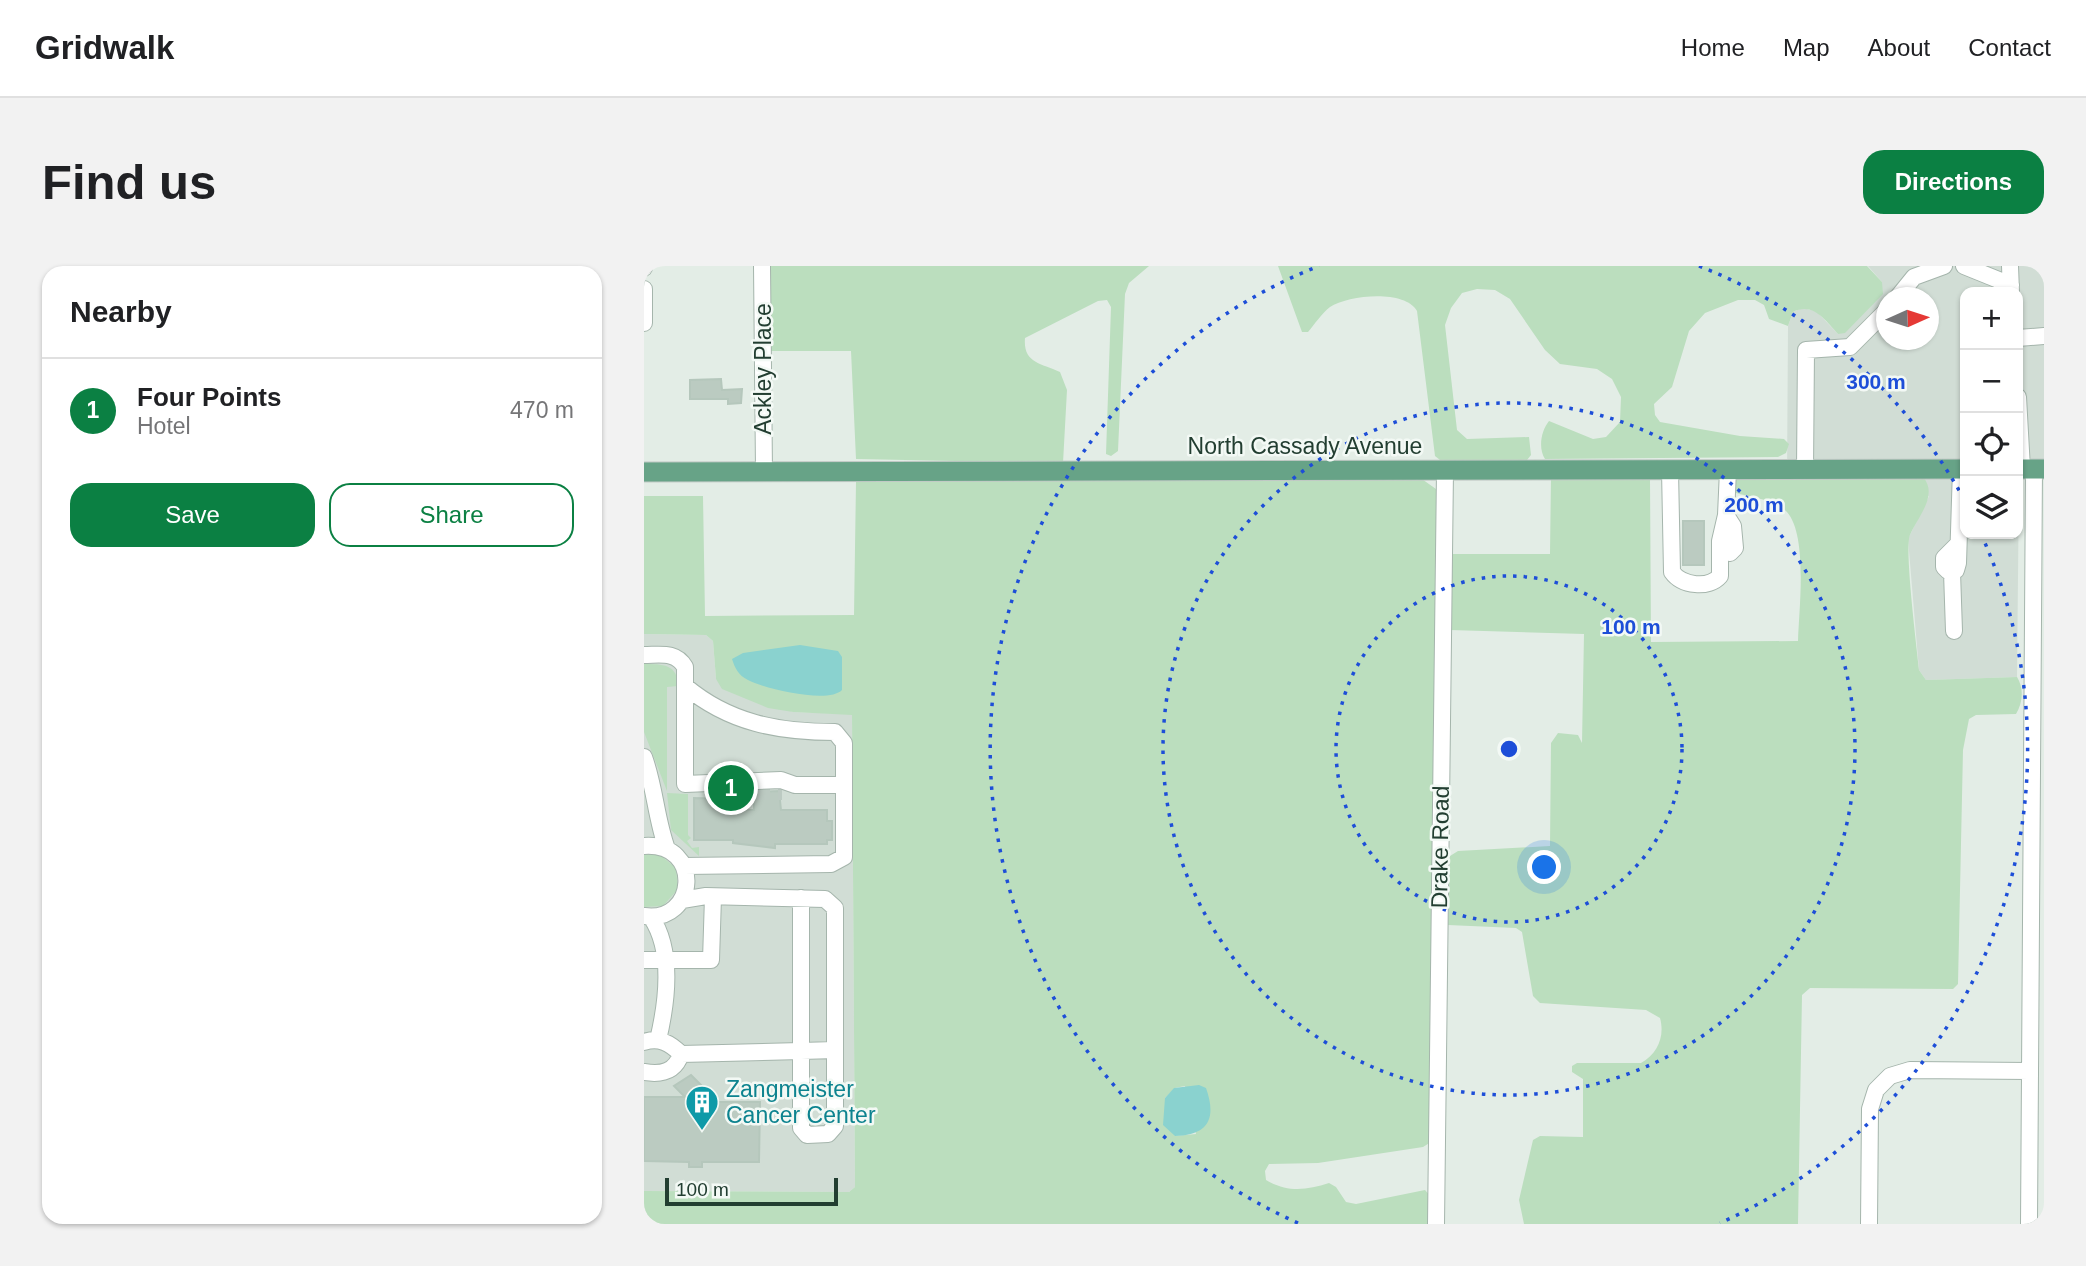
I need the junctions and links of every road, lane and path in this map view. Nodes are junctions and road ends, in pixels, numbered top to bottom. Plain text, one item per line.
1 (762, 266) edge
2 (1944, 266) edge
3 (1964, 266) edge
4 (2010, 266) edge
5 (1913, 272) edge
6 (1904, 287) edge
7 (2007, 287) edge
8 (2011, 287) edge
9 (644, 289) edge
10 (1876, 321) edge
11 (644, 323) edge
12 (2044, 336) edge
13 (2023, 338) edge
14 (2020, 413) edge
15 (1960, 469) edge
16 (2029, 469) edge
17 (1670, 470) junction
18 (1728, 470) junction
19 (1805, 470) junction
20 (764, 471) junction
21 (1444, 471) junction
22 (644, 472) edge
23 (1962, 476) edge
24 (1954, 631) dead end
25 (644, 655) edge
26 (685, 686) junction
27 (644, 757) edge
28 (736, 784) junction
29 (844, 785) junction
30 (754, 792) tunnel mouth
31 (644, 846) edge
32 (667, 849) junction
33 (684, 866) junction
34 (713, 897) junction
35 (801, 898) junction
36 (682, 900) junction
37 (648, 916) edge
38 (644, 960) edge
39 (665, 960) junction
40 (651, 1041) edge
41 (835, 1050) junction
42 (802, 1051) junction
43 (681, 1054) junction
44 (2030, 1071) junction
45 (644, 1072) edge
46 (1436, 1224) edge
47 (1869, 1224) edge
48 (2029, 1224) edge

1 - 20 street, Ackley Place
2 - 5 street
3 - 7 street
4 - 8 street
5 - 6 street
9 - 11 street
10 - 19 street
12 - 13 street
14 - 16 street
15 - 19 main road, North Cassady Avenue
16 - 44 street
17 - 18 main road, North Cassady Avenue
17 - 18 street
17 - 21 main road, North Cassady Avenue
18 - 19 main road, North Cassady Avenue
20 - 21 main road, North Cassady Avenue
20 - 22 main road, North Cassady Avenue
21 - 46 street, Drake Road
23 - 24 street
25 - 26 street
26 - 28 street
26 - 29 street
27 - 32 street
28 - 29 street
28 - 30 street
29 - 33 street
31 - 32 street
32 - 33 street
33 - 36 street
34 - 35 street
34 - 36 street
34 - 39 street
35 - 41 street
35 - 42 street
36 - 37 street
37 - 39 street
38 - 39 street
39 - 40 street
40 - 43 street
41 - 42 street
41 - 42 street
42 - 43 street
43 - 45 street
44 - 47 street
44 - 48 street

